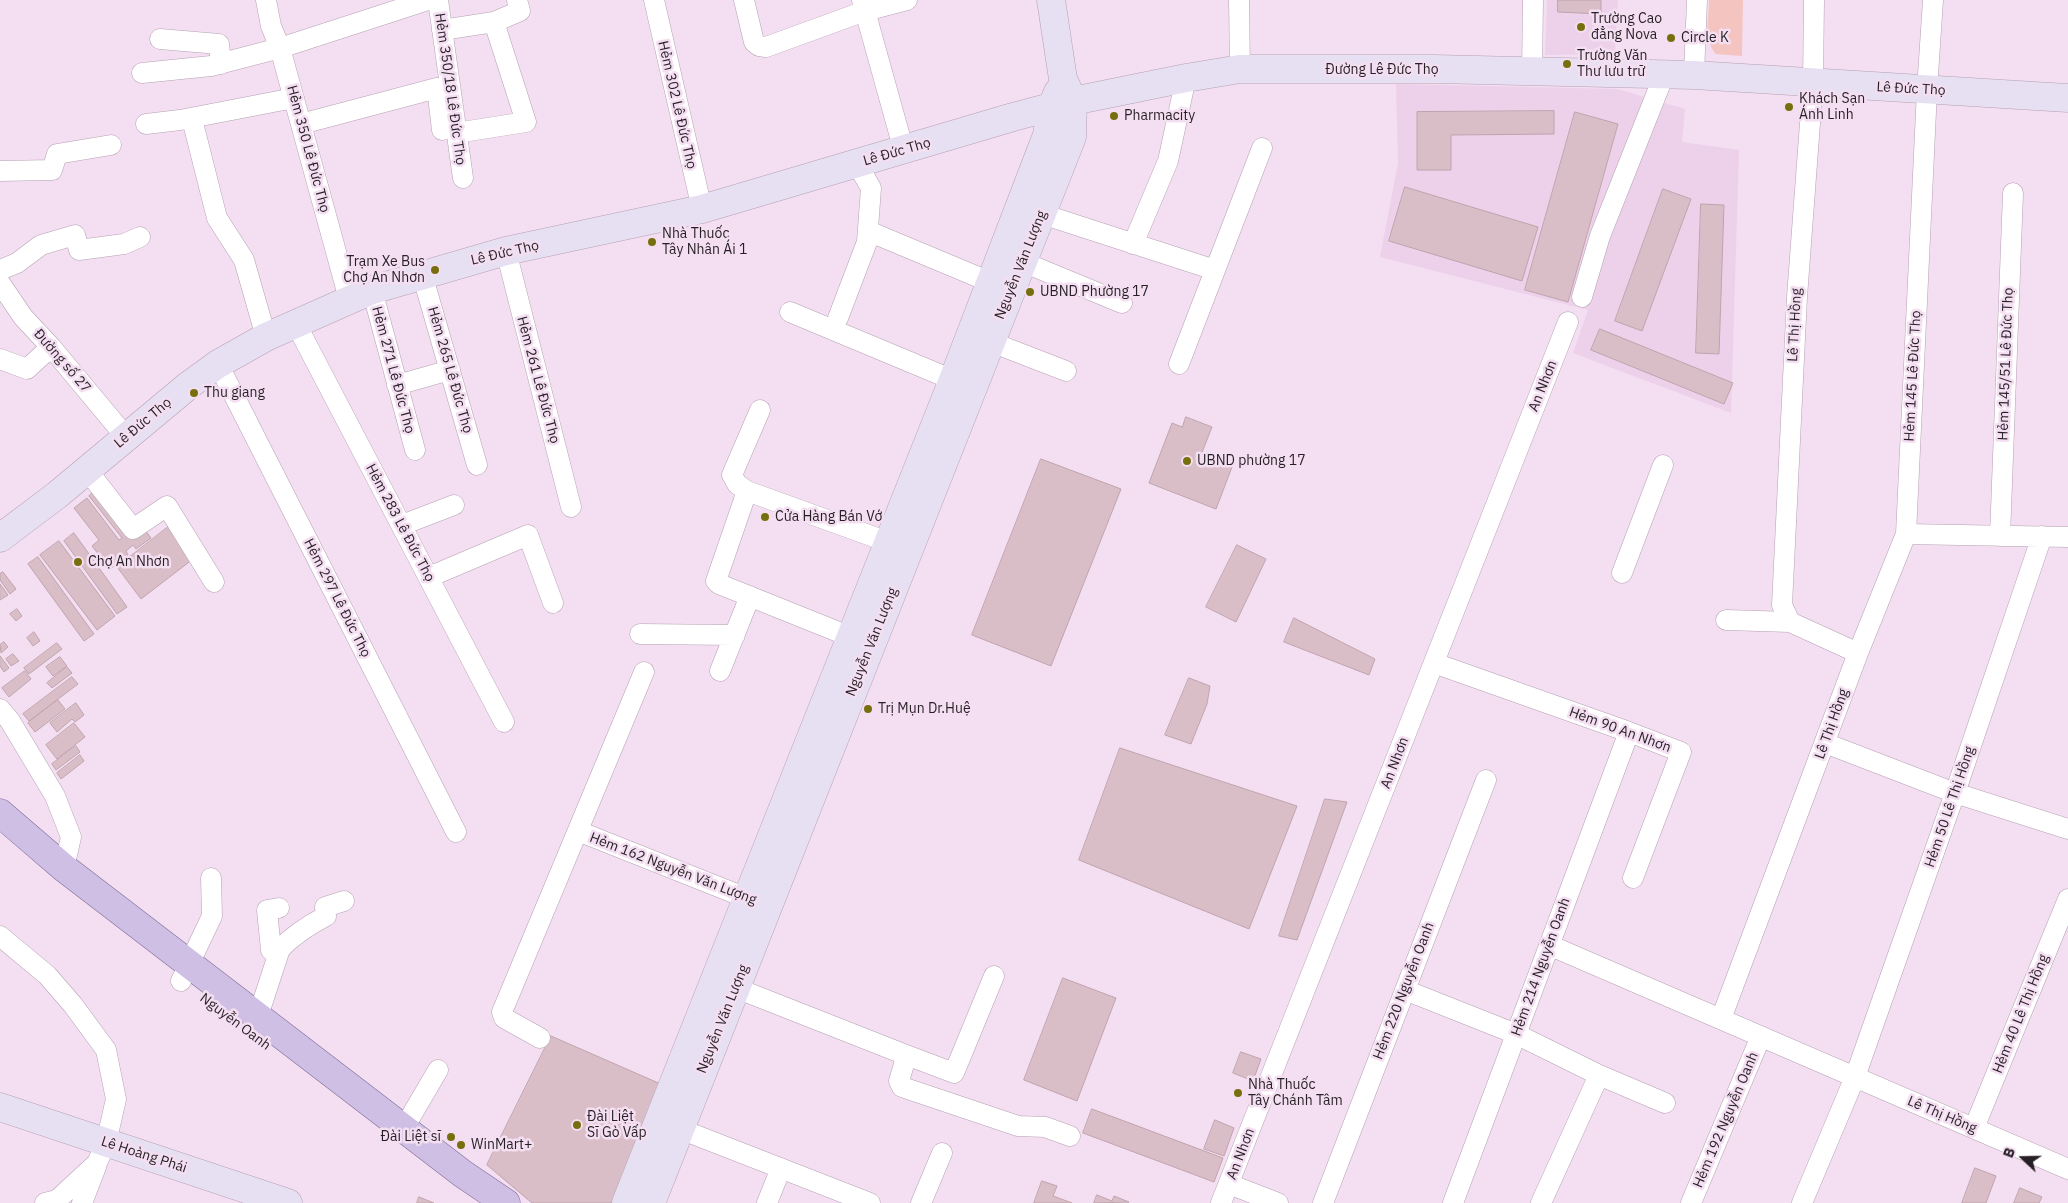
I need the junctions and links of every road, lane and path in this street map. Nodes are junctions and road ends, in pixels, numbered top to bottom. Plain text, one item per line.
1 (266, 0) edge
2 (428, 0) edge
3 (438, 0) edge
4 (654, 0) edge
5 (744, 0) edge
6 (907, 0) edge
7 (1051, 0) edge
8 (1239, 0) edge
9 (1534, 0) edge
10 (1697, 0) edge
11 (1814, 0) edge
12 (1933, 0) edge
13 (519, 6) edge
14 (864, 6) edge
15 (494, 22) junction
16 (442, 30) junction
17 (160, 39) dead end
18 (280, 48) junction
19 (221, 64) junction
20 (1240, 69) junction
21 (1532, 72) junction
22 (142, 73) dead end
23 (1664, 75) junction
24 (1694, 75) junction
25 (1186, 78) junction
26 (1813, 83) junction
27 (1926, 90) junction
28 (1063, 95) junction
29 (294, 98) junction
30 (2068, 98) edge
31 (193, 123) dead end
32 (146, 124) dead end
33 (301, 124) junction
34 (449, 131) junction
35 (111, 146) dead end
36 (1262, 148) dead end
37 (904, 151) junction
38 (857, 164) junction
39 (0, 171) edge
40 (463, 178) dead end
41 (2013, 193) dead end
42 (702, 209) junction
43 (1042, 214) junction
44 (868, 231) junction
45 (140, 237) dead end
46 (1133, 244) junction
47 (506, 251) junction
48 (1023, 262) junction
49 (0, 270) edge
50 (1215, 270) junction
51 (422, 274) junction
52 (990, 282) junction
53 (0, 284) edge
54 (361, 294) junction
55 (1582, 296) dead end
56 (1122, 303) dead end
57 (790, 312) dead end
58 (838, 318) dead end
59 (1568, 322) dead end
60 (296, 324) junction
61 (266, 337) junction
62 (991, 342) junction
63 (51, 347) junction
64 (0, 359) edge
65 (218, 364) junction
66 (1179, 364) dead end
67 (450, 370) junction
68 (1066, 371) dead end
69 (953, 380) junction
70 (397, 385) junction
71 (760, 410) dead end
72 (126, 437) junction
73 (415, 450) dead end
74 (477, 465) dead end
75 (1663, 465) dead end
76 (87, 470) junction
77 (747, 491) junction
78 (454, 505) dead end
79 (571, 508) dead end
80 (402, 525) junction
81 (1906, 534) junction
82 (2000, 536) junction
83 (2042, 536) junction
84 (2068, 537) edge
85 (0, 538) edge
86 (888, 542) junction
87 (1622, 573) dead end
88 (428, 577) junction
89 (214, 582) dead end
90 (750, 596) junction
91 (553, 603) dead end
92 (1726, 620) dead end
93 (1790, 622) junction
94 (640, 634) dead end
95 (734, 634) junction
96 (850, 637) junction
97 (1858, 652) junction
98 (1434, 663) junction
99 (720, 671) dead end
100 (644, 672) dead end
101 (0, 710) edge
102 (504, 722) dead end
103 (1629, 732) junction
104 (1825, 743) junction
105 (1486, 780) dead end
106 (1955, 792) junction
107 (0, 813) edge
108 (2068, 829) edge
109 (578, 831) junction
110 (456, 832) dead end
111 (0, 835) edge
112 (64, 868) junction
113 (211, 878) dead end
114 (1633, 878) dead end
115 (2068, 899) edge
116 (344, 900) dead end
117 (758, 902) junction
118 (279, 908) dead end
119 (0, 936) edge
120 (1549, 945) junction
121 (278, 956) junction
122 (185, 972) junction
123 (994, 976) dead end
124 (736, 988) junction
125 (1405, 990) junction
126 (258, 1016) junction
127 (1721, 1019) junction
128 (1516, 1034) junction
129 (1761, 1036) junction
130 (540, 1038) dead end
131 (901, 1053) junction
132 (438, 1070) dead end
133 (1599, 1075) junction
134 (1856, 1077) junction
135 (1665, 1103) dead end
136 (0, 1107) edge
137 (404, 1128) junction
138 (1974, 1128) junction
139 (680, 1129) junction
140 (1070, 1136) dead end
141 (102, 1153) junction
142 (942, 1153) dead end
143 (781, 1168) junction
144 (2068, 1169) edge
145 (1229, 1184) junction
146 (504, 1202) edge
147 (45, 1203) edge
148 (82, 1203) edge
149 (288, 1203) edge
150 (476, 1203) edge
151 (626, 1203) edge
152 (651, 1203) edge
153 (768, 1203) edge
154 (870, 1203) edge
155 (922, 1203) edge
156 (1221, 1203) edge
157 (1278, 1203) edge
158 (1323, 1203) edge
159 (1453, 1203) edge
160 (1541, 1203) edge
161 (1690, 1203) edge
162 (1802, 1203) edge

1 - 18 street, Hẻm 350 Lê Đức Thọ
2 - 18 street, Hẻm 350/18 Lê Đức Thọ
3 - 16 street, Hẻm 350/18 Lê Đức Thọ
4 - 42 street, Hẻm 302 Lê Đức Thọ
5 - 14 street
6 - 14 street
7 - 28 street, Nguyễn Văn Lượng
8 - 20 street
9 - 21 street
10 - 24 street
11 - 26 street, Lê Thị Hồng
12 - 27 street, Hẻm 145 Lê Đức Thọ
13 - 15 street
14 - 37 street
15 - 16 street
15 - 34 street
16 - 34 street, Hẻm 350/18 Lê Đức Thọ
17 - 19 street
18 - 19 street, Hẻm 350/18 Lê Đức Thọ
18 - 29 street, Hẻm 350 Lê Đức Thọ
19 - 22 street, Hẻm 350/18 Lê Đức Thọ
20 - 21 street, Đường Lê Đức Thọ
20 - 25 street, Đường Lê Đức Thọ
21 - 23 street, Đường Lê Đức Thọ
23 - 24 street, Đường Lê Đức Thọ
23 - 55 street
24 - 26 street, Lê Đức Thọ
25 - 28 street, Đường Lê Đức Thọ
25 - 46 street
26 - 27 street, Lê Đức Thọ
26 - 93 street, Lê Thị Hồng
27 - 30 street, Lê Đức Thọ
27 - 81 street, Hẻm 145 Lê Đức Thọ
28 - 37 street, Lê Đức Thọ
28 - 43 street, Nguyễn Văn Lượng
28 - 52 street, Nguyễn Văn Lượng
29 - 32 street
29 - 33 street, Hẻm 350 Lê Đức Thọ
31 - 61 street
33 - 34 street
33 - 54 street, Hẻm 350 Lê Đức Thọ
34 - 40 street, Hẻm 350/18 Lê Đức Thọ
35 - 39 street
36 - 50 street
37 - 38 street, Lê Đức Thọ
38 - 42 street, Lê Đức Thọ
38 - 44 street
41 - 82 street, Hẻm 145/51 Lê Đức Thọ
42 - 47 street, Lê Đức Thọ
43 - 46 street
43 - 48 street, Nguyễn Văn Lượng
44 - 52 street
44 - 58 street
45 - 49 street
46 - 50 street
47 - 51 street, Lê Đức Thọ
47 - 79 street, Hẻm 261 Lê Đức Thọ
48 - 56 street
48 - 62 street, Nguyễn Văn Lượng
50 - 66 street
51 - 54 street, Lê Đức Thọ
51 - 67 street, Hẻm 265 Lê Đức Thọ
52 - 69 street, Nguyễn Văn Lượng
53 - 63 street, Đường số 27
54 - 60 street, Lê Đức Thọ
54 - 70 street, Hẻm 271 Lê Đức Thọ
57 - 69 street
59 - 98 street, An Nhơn
60 - 61 street, Lê Đức Thọ
60 - 80 street, Hẻm 283 Lê Đức Thọ
61 - 65 street, Lê Đức Thọ
62 - 68 street
62 - 117 street, Nguyễn Văn Lượng
63 - 64 street
63 - 72 street, Đường số 27
65 - 72 street, Lê Đức Thọ
65 - 110 street, Hẻm 297 Lê Đức Thọ
67 - 70 street
67 - 74 street, Hẻm 265 Lê Đức Thọ
69 - 86 street, Nguyễn Văn Lượng
70 - 73 street, Hẻm 271 Lê Đức Thọ
71 - 77 street
72 - 76 street, Lê Đức Thọ
75 - 87 street
76 - 85 street, Lê Đức Thọ
76 - 89 street
77 - 86 street
77 - 90 street
78 - 80 street
80 - 88 street, Hẻm 283 Lê Đức Thọ
81 - 82 street
81 - 97 street, Hẻm 145 Lê Đức Thọ
82 - 83 street
83 - 84 street
83 - 106 street, Hẻm 50 Lê Thị Hồng
86 - 96 street, Nguyễn Văn Lượng
88 - 91 street
88 - 102 street, Hẻm 283 Lê Đức Thọ
90 - 95 street
90 - 96 street
92 - 93 street
93 - 97 street
94 - 95 street
95 - 99 street
96 - 117 street, Nguyễn Văn Lượng
97 - 104 street, Lê Thị Hồng
98 - 103 street, Hẻm 90 An Nhơn
98 - 145 street, An Nhơn
100 - 109 street, Hẻm 162 Nguyễn Văn Lượng
101 - 112 street
103 - 114 street, Hẻm 90 An Nhơn
103 - 120 street, Hẻm 214 Nguyễn Oanh
104 - 106 street
104 - 127 street, Lê Thị Hồng
105 - 125 street, Hẻm 220 Nguyễn Oanh
106 - 108 street
106 - 134 street, Hẻm 50 Lê Thị Hồng
107 - 112 main road, Nguyễn Oanh
109 - 117 street, Hẻm 162 Nguyễn Văn Lượng
109 - 130 street, Hẻm 162 Nguyễn Văn Lượng
111 - 122 main road, Nguyễn Oanh
112 - 122 main road, Nguyễn Oanh
113 - 122 street
115 - 138 street, Hẻm 40 Lê Thị Hồng
116 - 121 street
117 - 124 street, Nguyễn Văn Lượng
117 - 151 street, Nguyễn Văn Lượng
118 - 121 street
119 - 141 street
120 - 127 street
120 - 128 street, Hẻm 214 Nguyễn Oanh
121 - 126 street
122 - 126 main road, Nguyễn Oanh
122 - 150 main road, Nguyễn Oanh
123 - 131 street
124 - 131 street
124 - 139 street, Nguyễn Văn Lượng
125 - 128 street
125 - 158 street, Hẻm 220 Nguyễn Oanh
126 - 137 main road, Nguyễn Oanh
127 - 129 street, Lê Thị Hồng
128 - 133 street
128 - 159 street, Hẻm 214 Nguyễn Oanh
129 - 134 street, Lê Thị Hồng
129 - 161 street, Hẻm 192 Nguyễn Oanh
131 - 140 street
132 - 137 street
133 - 135 street
133 - 160 street
134 - 138 street, Lê Thị Hồng
134 - 162 street, Hẻm 50 Lê Thị Hồng
136 - 141 street, Lê Hoàng Phái
137 - 146 main road, Nguyễn Oanh
138 - 144 street, Lê Thị Hồng
139 - 143 street
139 - 152 street, Nguyễn Văn Lượng
141 - 147 street
141 - 148 street
141 - 149 street, Lê Hoàng Phái
142 - 155 street
143 - 153 street
143 - 154 street
145 - 156 street, An Nhơn
145 - 157 street

